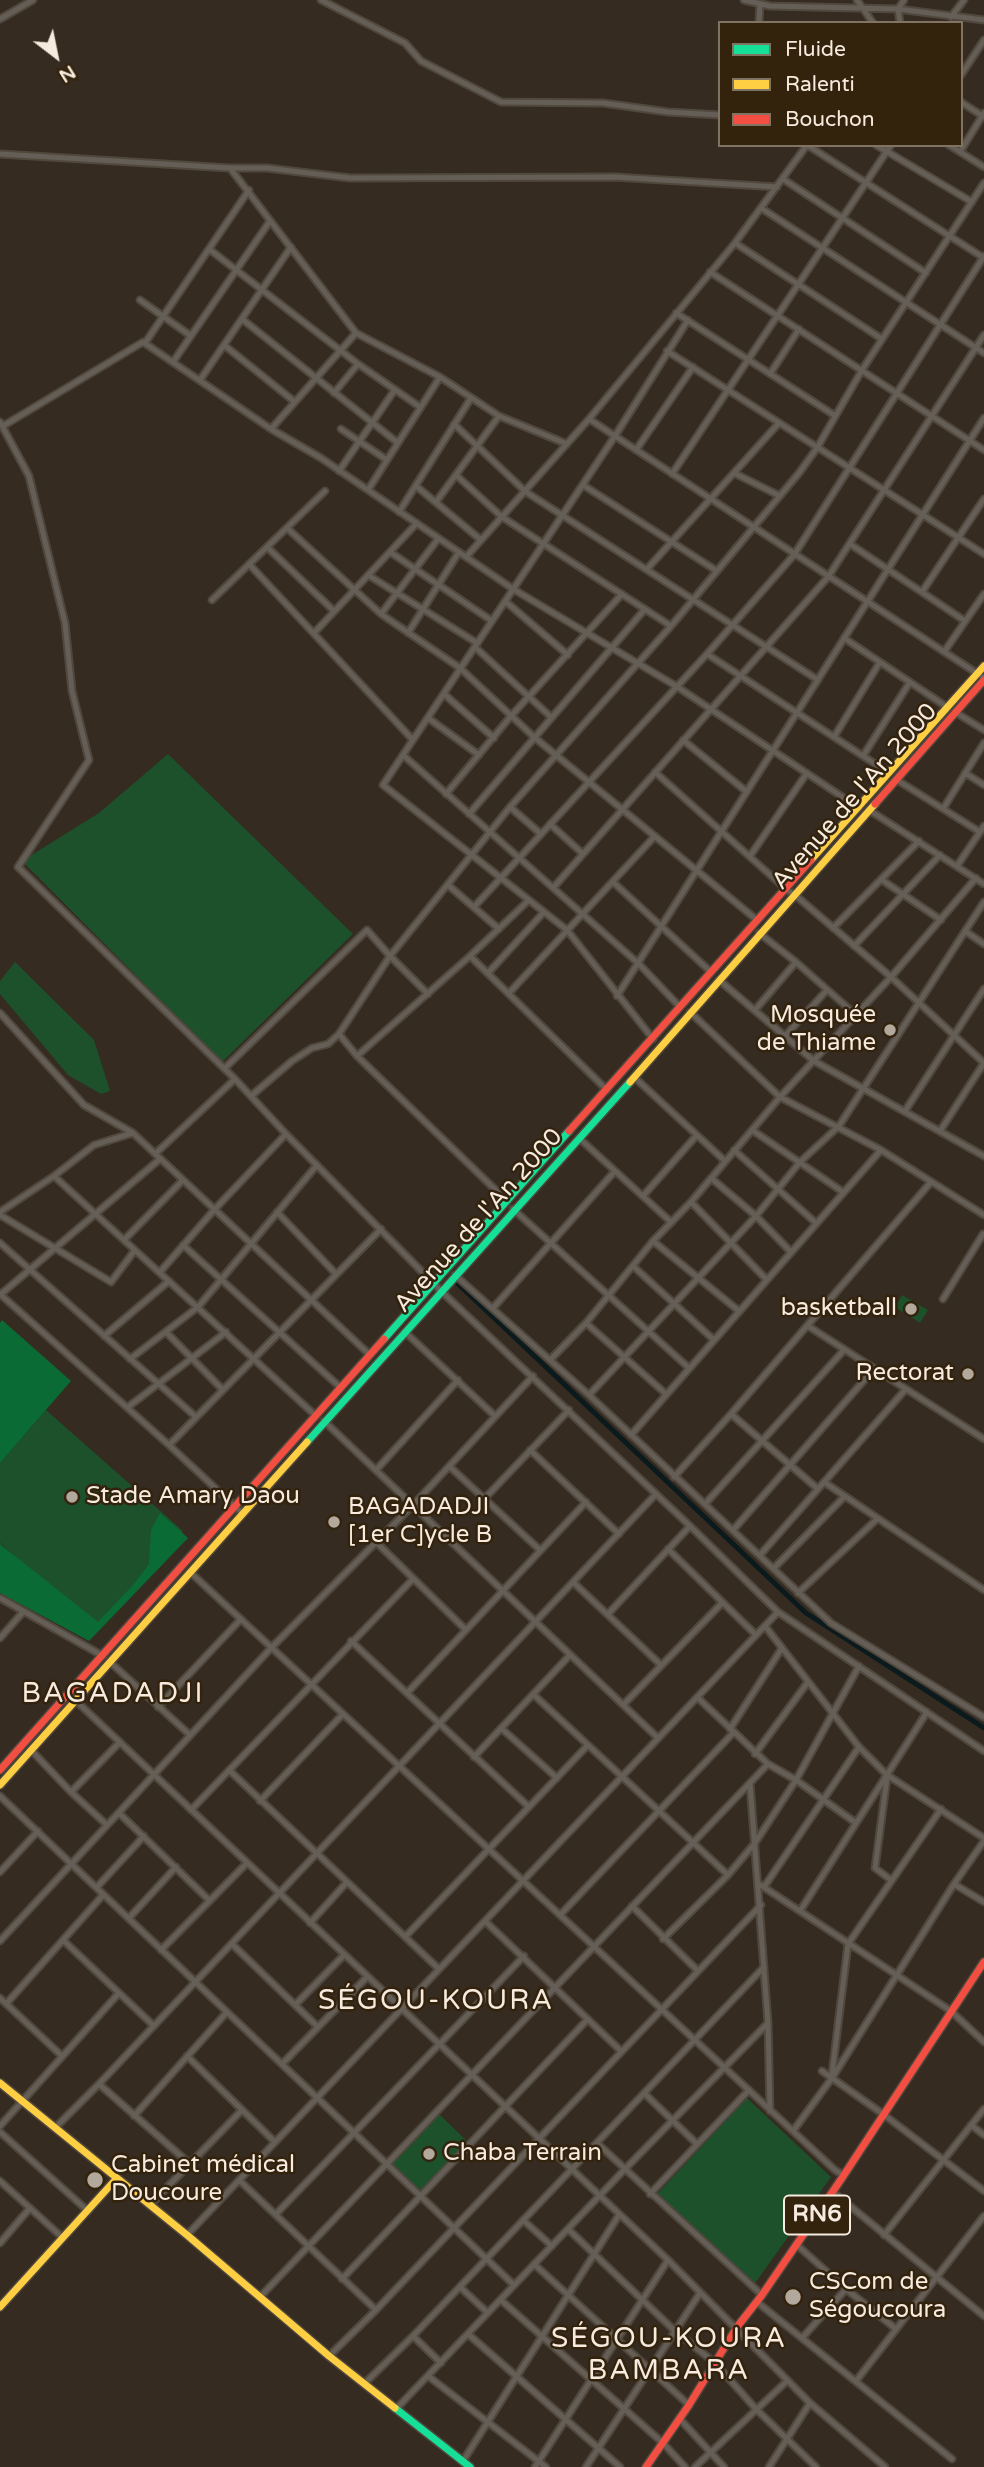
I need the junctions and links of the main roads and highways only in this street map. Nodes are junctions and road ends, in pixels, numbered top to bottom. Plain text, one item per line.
1 (984, 666) edge
2 (982, 677) edge
3 (106, 1659) junction
4 (0, 1770) edge
5 (0, 1785) edge
6 (984, 1962) edge
7 (0, 2083) edge
8 (117, 2178) junction
9 (0, 2306) edge
10 (470, 2467) edge
11 (647, 2467) edge

1 - 2 main road, Avenue de l'An 2000
2 - 3 main road, Avenue de l'An 2000
2 - 3 main road, Avenue de l'An 2000
3 - 4 main road, Avenue de l'An 2000
3 - 5 main road, Avenue de l'An 2000
6 - 11 main road, RN6
7 - 8 main road
8 - 9 main road
8 - 10 main road

